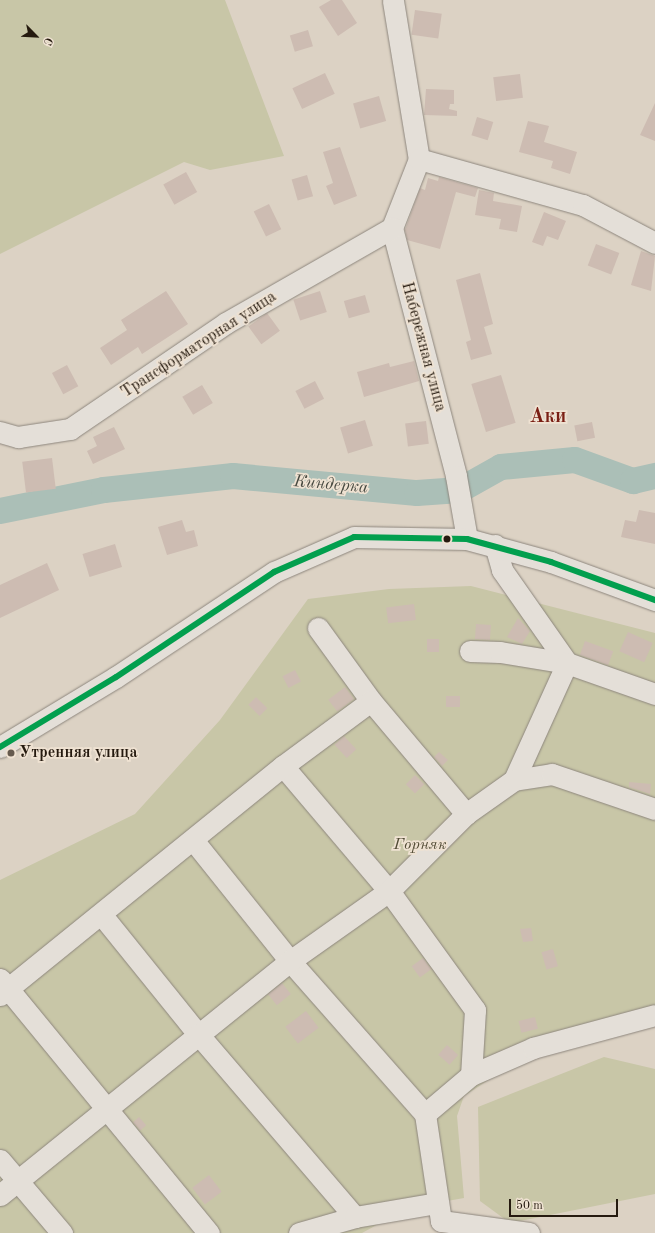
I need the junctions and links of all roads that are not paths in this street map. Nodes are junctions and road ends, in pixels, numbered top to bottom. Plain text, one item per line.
1 (393, 1) edge
2 (420, 159) junction
3 (392, 228) junction
4 (655, 243) edge
5 (0, 432) edge
6 (467, 539) junction
7 (495, 545) junction
8 (655, 600) edge
9 (318, 628) dead end
10 (470, 651) dead end
11 (567, 663) junction
12 (655, 694) edge
13 (371, 701) junction
14 (0, 747) edge
15 (283, 766) junction
16 (514, 780) junction
17 (655, 809) edge
18 (466, 814) junction
19 (193, 840) junction
20 (389, 891) junction
21 (101, 914) junction
22 (290, 961) junction
23 (3, 988) edge
24 (655, 1015) edge
25 (198, 1034) junction
26 (471, 1075) junction
27 (106, 1111) junction
28 (425, 1114) junction
29 (0, 1160) edge
30 (17, 1181) junction
31 (0, 1194) edge
32 (437, 1203) junction
33 (355, 1217) junction
34 (62, 1233) edge
35 (209, 1233) edge
36 (299, 1233) edge
37 (529, 1233) edge

1 - 2 street
2 - 3 street
2 - 4 street
3 - 5 street, Трансформаторная улица
3 - 6 street, Набережная улица
6 - 7 street
6 - 14 street
7 - 8 street
7 - 11 street
9 - 13 street
10 - 11 street
11 - 12 street
11 - 16 street
13 - 15 street
13 - 18 street
15 - 19 street
15 - 20 street
16 - 17 street
16 - 18 street
18 - 20 street
19 - 21 street
19 - 22 street
20 - 22 street
20 - 26 street
21 - 23 street
21 - 25 street
22 - 25 street
22 - 28 street
23 - 27 street
24 - 26 street
25 - 27 street
25 - 33 street
26 - 28 street
27 - 30 street
27 - 35 street
28 - 32 street
29 - 30 street
30 - 31 street
30 - 34 street
32 - 33 street
32 - 37 street
33 - 36 street

